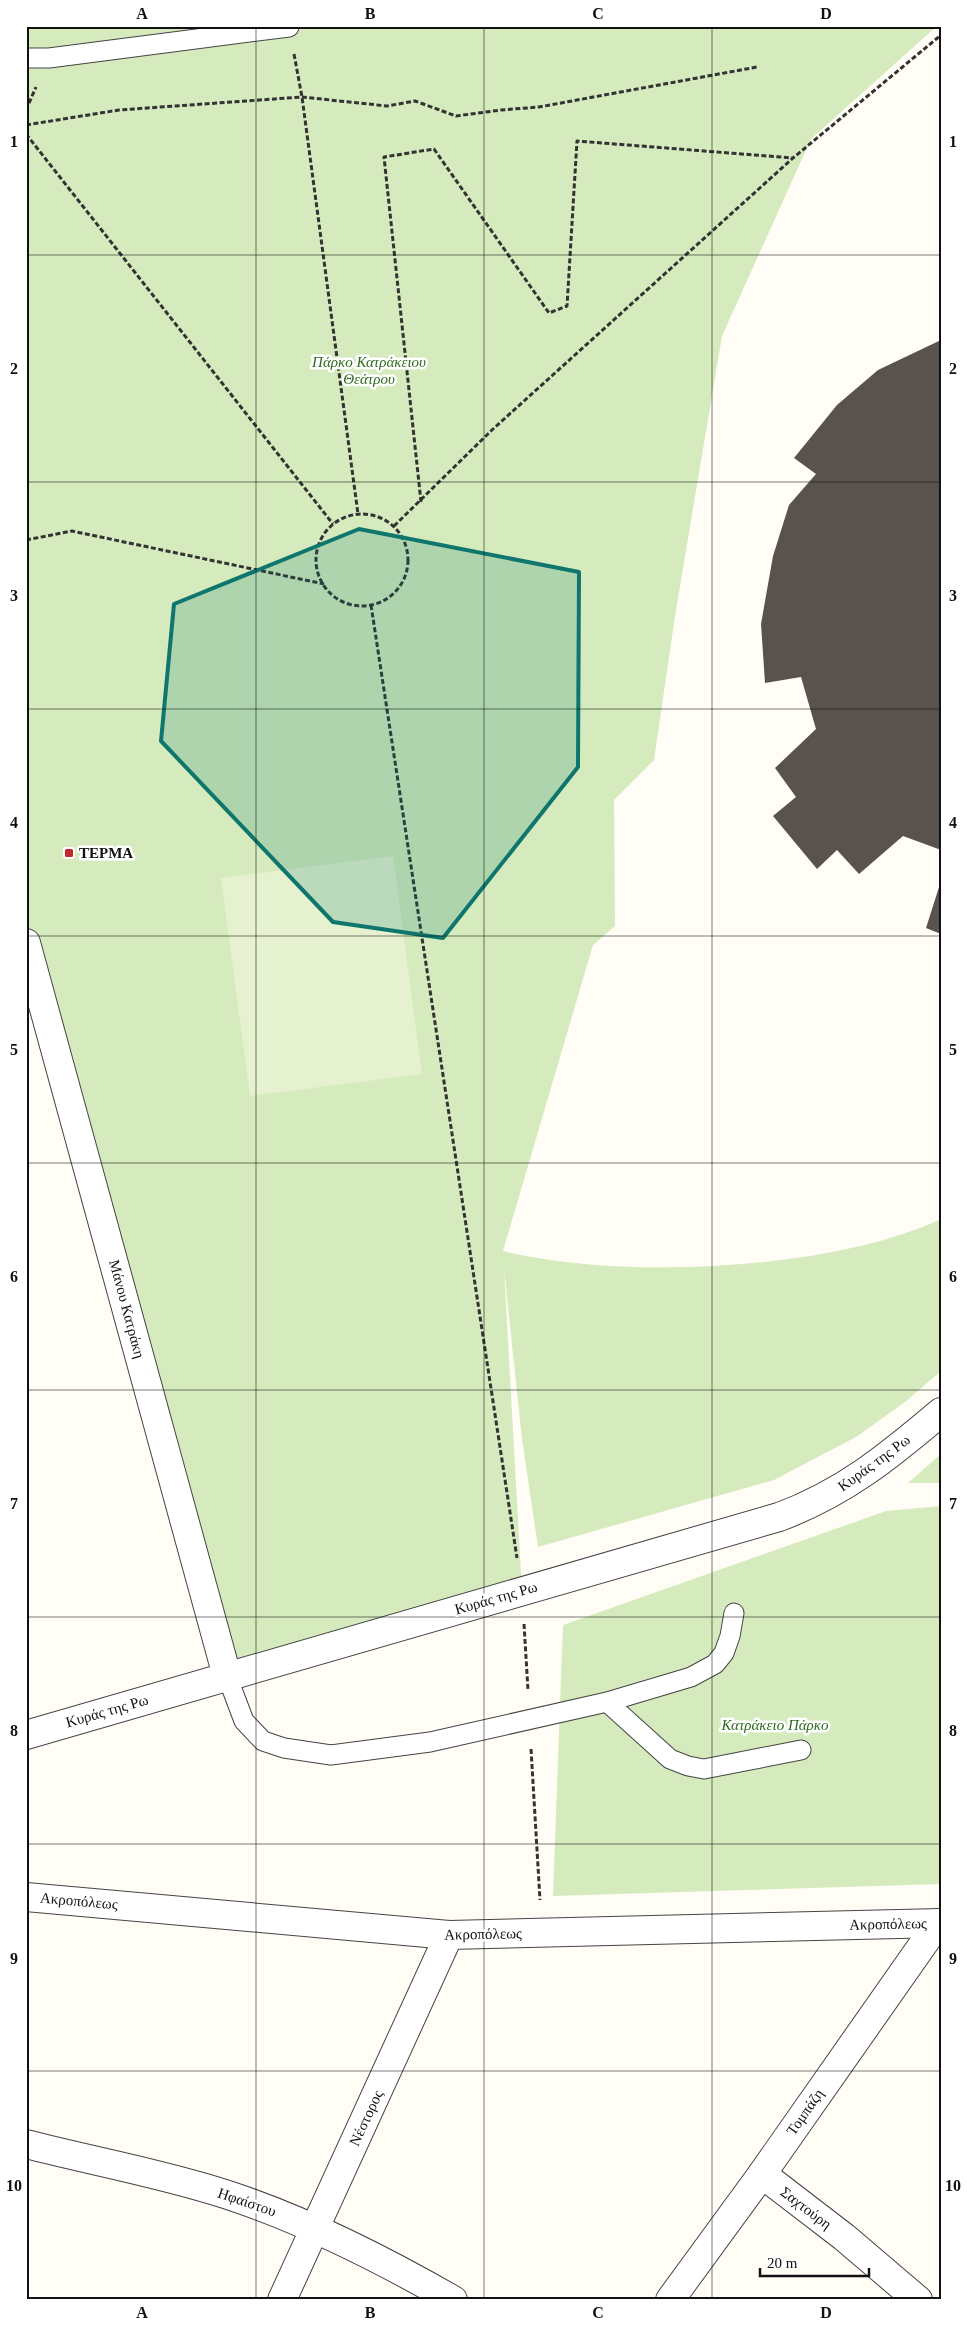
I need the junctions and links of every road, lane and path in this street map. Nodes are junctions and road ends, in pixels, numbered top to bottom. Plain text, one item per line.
1 (289, 28) joint
2 (941, 35) edge
3 (26, 58) edge
4 (757, 67) dead end
5 (302, 97) junction
6 (26, 125) edge
7 (26, 134) edge
8 (794, 158) junction
9 (420, 502) junction
10 (358, 514) junction
11 (333, 524) junction
12 (394, 526) junction
13 (26, 540) edge
14 (324, 584) junction
15 (371, 605) junction
16 (26, 943) edge
17 (941, 1412) edge
18 (522, 1591) junction
19 (734, 1613) dead end
20 (227, 1676) junction
21 (606, 1702) junction
22 (530, 1719) junction
23 (26, 1735) edge
24 (801, 1750) dead end
25 (26, 1897) edge
26 (939, 1923) edge
27 (542, 1933) junction
28 (449, 1935) junction
29 (26, 2144) edge
30 (762, 2174) junction
31 (316, 2227) junction
32 (282, 2300) edge
33 (452, 2300) edge
34 (670, 2300) edge
35 (918, 2300) edge

1 - 3 lane
1 - 5 path
2 - 8 path
4 - 5 path
5 - 6 path
5 - 10 path
7 - 11 path
8 - 9 path
8 - 9 path
9 - 12 path
10 - 11 path
10 - 12 path
11 - 14 path
12 - 15 path
13 - 14 path
14 - 15 path
15 - 18 path
16 - 20 street, Μάνου Κατράκη
17 - 18 street, Κυράς της Ρω
18 - 20 street, Κυράς της Ρω
18 - 22 path
19 - 21 lane
20 - 22 lane
20 - 23 street, Κυράς της Ρω
21 - 22 lane
21 - 24 lane
22 - 27 path
25 - 28 street, Ακροπόλεως
26 - 27 street, Ακροπόλεως
26 - 30 street, Τομπάζη
27 - 28 street, Ακροπόλεως
28 - 31 street, Νέστορος
29 - 31 street, Ηφαίστου
30 - 34 street, Τομπάζη
30 - 35 street, Σαχτούρη
31 - 32 street, Νέστορος
31 - 33 street, Ηφαίστου

